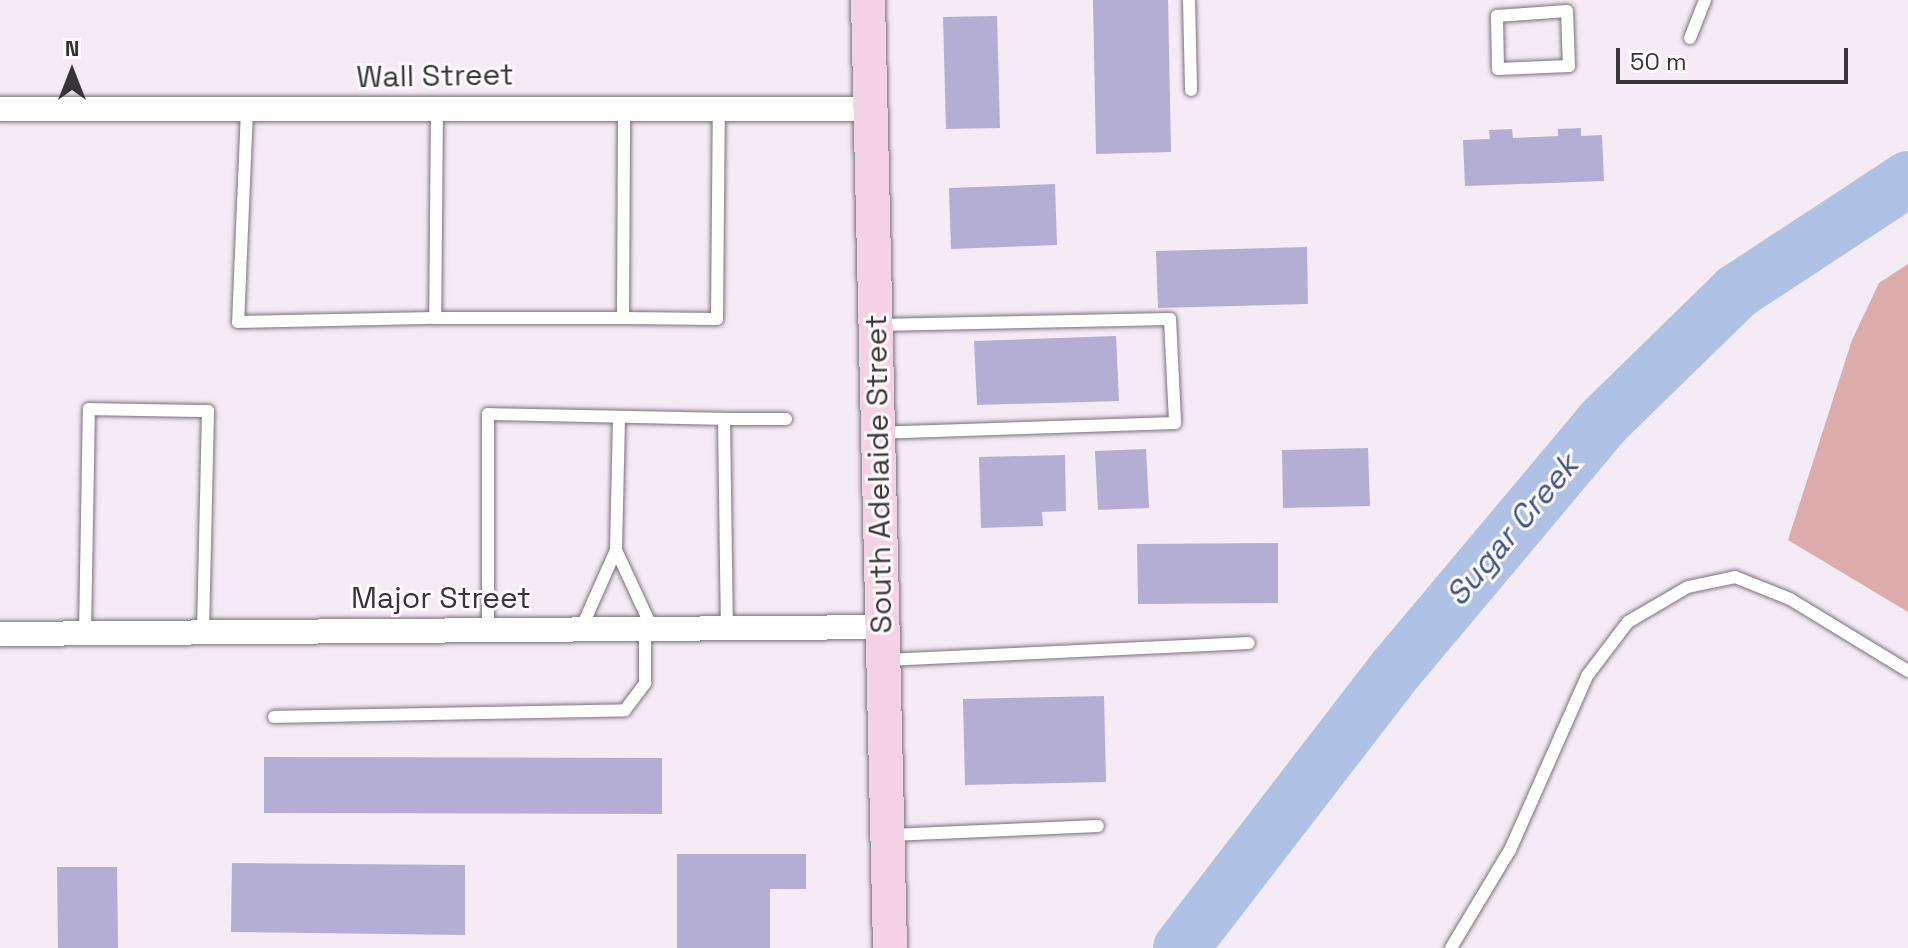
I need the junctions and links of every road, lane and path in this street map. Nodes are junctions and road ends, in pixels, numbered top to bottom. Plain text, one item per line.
1 (868, 0) edge
2 (1189, 0) edge
3 (1705, 0) edge
4 (1532, 6) edge
5 (1690, 38) dead end
6 (1191, 90) dead end
7 (437, 108) junction
8 (624, 108) junction
9 (719, 108) junction
10 (0, 109) edge
11 (870, 109) junction
12 (247, 110) junction
13 (435, 318) junction
14 (623, 318) junction
15 (875, 325) junction
16 (619, 417) junction
17 (724, 419) junction
18 (786, 419) dead end
19 (878, 433) junction
20 (616, 550) junction
21 (727, 628) junction
22 (581, 629) junction
23 (648, 629) junction
24 (488, 630) junction
25 (203, 632) junction
26 (85, 633) junction
27 (0, 634) edge
28 (883, 643) junction
29 (1249, 643) dead end
30 (1908, 671) edge
31 (274, 717) dead end
32 (1098, 826) dead end
33 (888, 835) junction
34 (890, 948) edge
35 (1451, 948) edge

1 - 11 street, South Adelaide Street
2 - 6 lane
3 - 5 lane
4 - 4 lane
7 - 8 street, Wall Street
7 - 12 street, Wall Street
7 - 13 lane
8 - 9 street, Wall Street
8 - 14 lane
9 - 11 street, Wall Street
9 - 14 lane
10 - 12 street, Wall Street
11 - 15 street, South Adelaide Street
12 - 13 lane
13 - 14 lane
15 - 19 street, South Adelaide Street
15 - 19 lane
16 - 17 lane
16 - 20 lane
16 - 24 lane
17 - 18 lane
17 - 21 lane
19 - 28 street, South Adelaide Street
20 - 22 lane
20 - 23 lane
21 - 23 street, Major Street
21 - 28 street, Major Street
22 - 23 street, Major Street
22 - 24 street, Major Street
23 - 31 lane
24 - 25 street, Major Street
25 - 26 street, Major Street
25 - 26 lane
26 - 27 street, Major Street
28 - 29 lane
28 - 33 street, South Adelaide Street
30 - 35 lane
32 - 33 lane
33 - 34 street, South Adelaide Street

